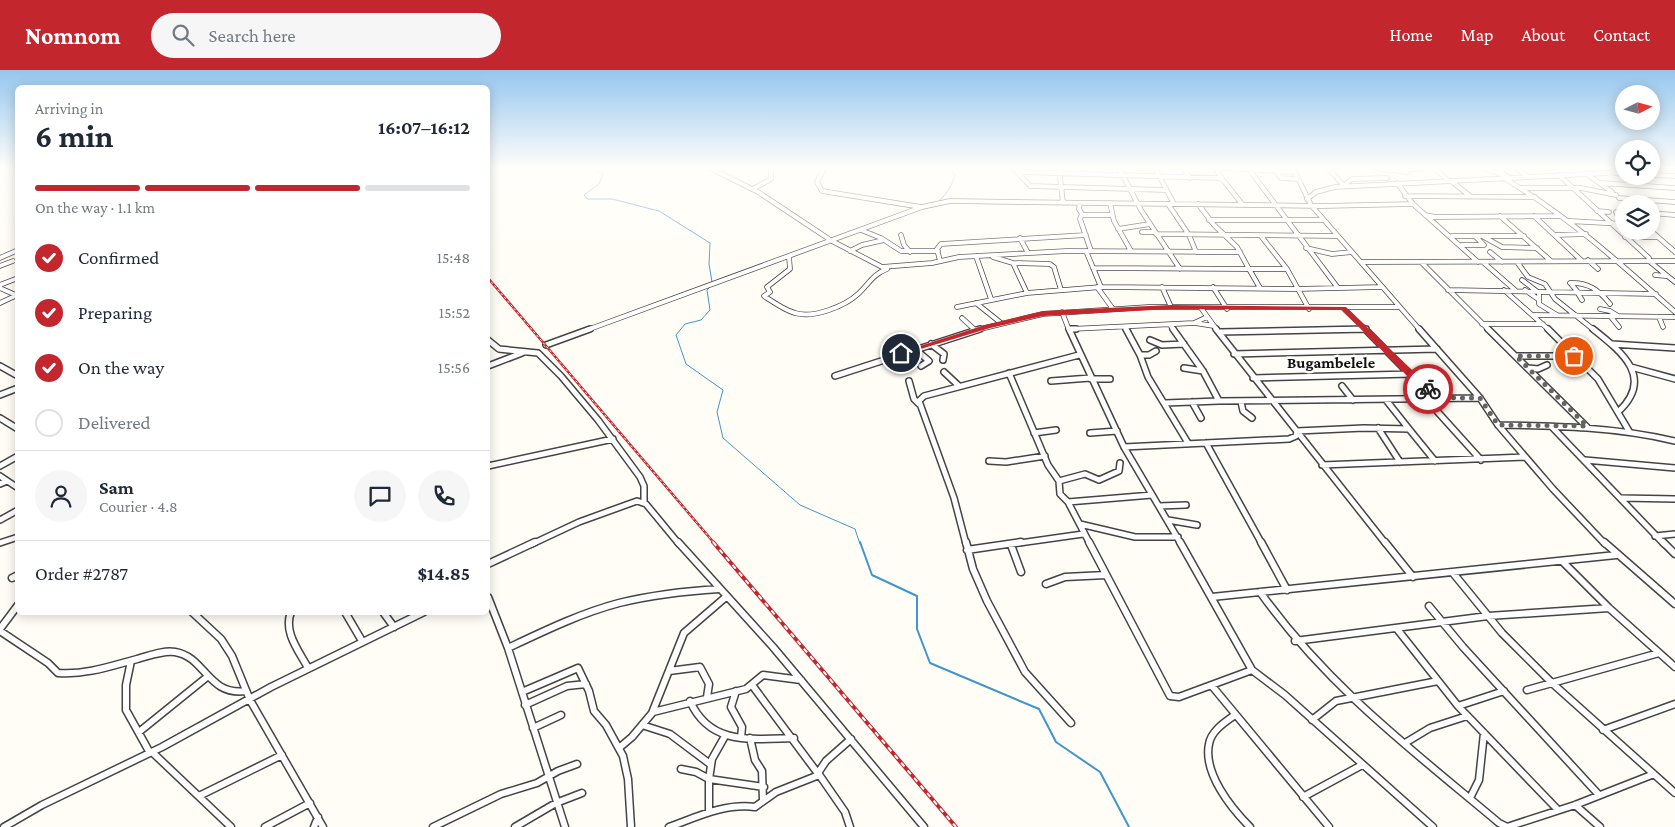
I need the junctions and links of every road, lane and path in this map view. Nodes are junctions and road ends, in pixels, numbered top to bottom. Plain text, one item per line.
1 (774, 203) edge
2 (899, 203) edge
3 (940, 203) edge
4 (1080, 203) edge
5 (1110, 203) edge
6 (1119, 203) edge
7 (1543, 203) edge
8 (1589, 203) edge
9 (1138, 204) junction
10 (1168, 204) junction
11 (1174, 204) joint
12 (1187, 204) junction
13 (1198, 204) junction
14 (1242, 204) joint
15 (1413, 204) joint
16 (1275, 205) junction
17 (1311, 205) junction
18 (922, 207) junction
19 (1201, 209) junction
20 (1597, 211) junction
21 (1609, 212) dead end
22 (1082, 214) junction
23 (1660, 214) edge
24 (1112, 215) junction
25 (1425, 215) junction
26 (1500, 216) junction
27 (1533, 216) junction
28 (1560, 216) junction
29 (1674, 216) edge
30 (1286, 219) junction
31 (1209, 220) junction
32 (1324, 220) junction
33 (1568, 221) junction
34 (1610, 223) junction
35 (1615, 223) edge
36 (1150, 224) junction
37 (1615, 228) edge
38 (1118, 229) junction
39 (861, 230) junction
40 (1142, 232) dead end
41 (1156, 233) junction
42 (1586, 234) junction
43 (901, 235) dead end
44 (1086, 235) junction
45 (1189, 235) junction
46 (1224, 235) junction
47 (1555, 235) junction
48 (1261, 236) junction
49 (1298, 236) junction
50 (1338, 236) junction
51 (1452, 236) junction
52 (1475, 236) junction
53 (1483, 236) junction
54 (1524, 236) junction
55 (1020, 238) junction
56 (1559, 238) junction
57 (1566, 238) dead end
58 (1660, 239) edge
59 (884, 240) junction
60 (1628, 240) edge
61 (832, 241) junction
62 (1462, 246) junction
63 (1306, 247) junction
64 (1538, 248) junction
65 (15, 251) edge
66 (850, 251) junction
67 (938, 251) junction
68 (1088, 251) junction
69 (1131, 251) junction
70 (1171, 251) junction
71 (911, 252) junction
72 (1196, 252) junction
73 (1240, 252) junction
74 (1352, 252) junction
75 (1490, 252) dead end
76 (1675, 252) edge
77 (1028, 253) junction
78 (983, 255) junction
79 (976, 256) junction
80 (789, 257) junction
81 (0, 258) edge
82 (1581, 260) junction
83 (1587, 260) junction
84 (1619, 260) junction
85 (14, 261) dead end
86 (940, 261) junction
87 (1551, 261) junction
88 (1649, 261) junction
89 (1675, 261) edge
90 (1362, 262) junction
91 (1421, 262) junction
92 (1478, 262) junction
93 (1484, 262) junction
94 (1502, 262) junction
95 (1517, 262) junction
96 (1013, 263) junction
97 (0, 266) edge
98 (894, 266) junction
99 (1094, 268) junction
100 (1249, 269) junction
101 (1287, 269) junction
102 (1598, 269) dead end
103 (1180, 270) junction
104 (1655, 275) dead end
105 (1667, 276) junction
106 (15, 280) edge
107 (1522, 280) dead end
108 (1675, 282) edge
109 (1570, 284) junction
110 (1336, 285) junction
111 (0, 287) edge
112 (1099, 287) junction
113 (1162, 287) junction
114 (1213, 287) junction
115 (1382, 287) junction
116 (1260, 288) junction
117 (1296, 289) junction
118 (1061, 290) junction
119 (1448, 290) junction
120 (1504, 290) junction
121 (1515, 290) junction
122 (1524, 290) junction
123 (1536, 290) junction
124 (1549, 291) junction
125 (1567, 291) junction
126 (1578, 292) junction
127 (1027, 293) junction
128 (1601, 293) junction
129 (1656, 294) junction
130 (15, 295) edge
131 (15, 297) edge
132 (1538, 298) junction
133 (992, 299) junction
134 (1582, 300) dead end
135 (0, 303) edge
136 (976, 303) junction
137 (1666, 303) junction
138 (1610, 304) dead end
139 (1675, 305) edge
140 (957, 307) dead end
141 (1171, 307) junction
142 (1400, 307) junction
143 (1201, 308) junction
144 (1343, 308) junction
145 (1113, 309) junction
146 (1227, 309) junction
147 (1309, 309) junction
148 (1600, 309) dead end
149 (1062, 312) junction
150 (1675, 312) edge
151 (1534, 315) junction
152 (1560, 317) junction
153 (1579, 317) junction
154 (1621, 317) junction
155 (1659, 317) junction
156 (1675, 317) edge
157 (962, 318) dead end
158 (1207, 318) junction
159 (1612, 318) junction
160 (1002, 323) junction
161 (1194, 323) junction
162 (1482, 324) junction
163 (1543, 324) junction
164 (1170, 325) junction
165 (1215, 326) junction
166 (1663, 326) dead end
167 (1125, 327) junction
168 (1619, 327) dead end
169 (1070, 329) junction
170 (1366, 329) junction
171 (975, 330) junction
172 (1218, 332) junction
173 (1150, 340) dead end
174 (490, 342) edge
175 (931, 344) junction
176 (1184, 344) junction
177 (1612, 344) junction
178 (546, 345) dead end
179 (1675, 348) edge
180 (915, 349) junction
181 (1437, 349) junction
182 (528, 351) junction
183 (1156, 351) dead end
184 (1389, 351) junction
185 (1234, 354) junction
186 (1140, 355) junction
187 (1079, 356) junction
188 (1516, 356) junction
189 (1574, 356) junction
190 (944, 360) dead end
191 (490, 365) edge
192 (1547, 365) dead end
193 (0, 366) edge
194 (921, 366) dead end
195 (1631, 367) junction
196 (1184, 368) dead end
197 (1528, 368) junction
198 (1203, 371) junction
199 (944, 372) dead end
200 (1009, 373) junction
201 (15, 374) edge
202 (1411, 374) junction
203 (834, 376) dead end
204 (1253, 378) junction
205 (1090, 379) junction
206 (1110, 379) dead end
207 (1675, 379) edge
208 (909, 381) dead end
209 (1051, 381) dead end
210 (959, 386) junction
211 (1342, 386) dead end
212 (1423, 387) junction
213 (15, 389) edge
214 (0, 395) edge
215 (1434, 398) junction
216 (1454, 398) junction
217 (1480, 398) junction
218 (1426, 399) junction
219 (1272, 400) junction
220 (1353, 400) junction
221 (1386, 400) junction
222 (1219, 401) junction
223 (1192, 402) junction
224 (1241, 402) junction
225 (1165, 403) junction
226 (919, 404) junction
227 (1618, 412) junction
228 (0, 418) edge
229 (1201, 418) dead end
230 (1252, 418) dead end
231 (1498, 425) junction
232 (1587, 426) junction
233 (15, 427) edge
234 (1552, 427) junction
235 (1378, 428) junction
236 (1410, 429) junction
237 (1056, 430) dead end
238 (1117, 431) junction
239 (1297, 431) junction
240 (1629, 431) junction
241 (1090, 433) dead end
242 (1034, 434) junction
243 (1293, 438) junction
244 (613, 439) junction
245 (1303, 440) junction
246 (1675, 441) edge
247 (1188, 443) junction
248 (1206, 443) junction
249 (1124, 447) junction
250 (1045, 456) junction
251 (1525, 457) junction
252 (15, 458) edge
253 (1481, 460) junction
254 (1585, 460) junction
255 (989, 461) dead end
256 (1435, 461) junction
257 (1400, 462) junction
258 (1120, 463) dead end
259 (1322, 464) junction
260 (0, 466) edge
261 (490, 466) edge
262 (1675, 468) edge
263 (0, 476) edge
264 (7, 481) junction
265 (1058, 481) junction
266 (0, 484) edge
267 (15, 486) edge
268 (1152, 495) junction
269 (1621, 498) junction
270 (1675, 499) edge
271 (644, 502) junction
272 (1068, 502) junction
273 (1186, 505) dead end
274 (1159, 506) junction
275 (15, 512) edge
276 (0, 520) edge
277 (1168, 520) junction
278 (1080, 524) junction
279 (1197, 525) dead end
280 (1083, 534) junction
281 (1675, 534) edge
282 (1655, 536) junction
283 (1178, 537) junction
284 (15, 538) edge
285 (0, 544) edge
286 (1011, 545) junction
287 (967, 550) junction
288 (1675, 554) edge
289 (1616, 555) junction
290 (1562, 561) junction
291 (490, 563) edge
292 (1021, 572) dead end
293 (1453, 573) junction
294 (1106, 575) junction
295 (1412, 577) junction
296 (1046, 584) dead end
297 (719, 589) junction
298 (1287, 590) junction
299 (1260, 592) junction
300 (727, 596) junction
301 (1212, 597) junction
302 (490, 602) edge
303 (1675, 604) edge
304 (1429, 606) dead end
305 (1609, 608) junction
306 (15, 610) edge
307 (195, 615) edge
308 (289, 615) edge
309 (347, 615) edge
310 (385, 615) edge
311 (407, 615) edge
312 (417, 615) edge
313 (1488, 616) junction
314 (410, 619) junction
315 (1441, 622) junction
316 (394, 627) junction
317 (1397, 629) junction
318 (0, 630) edge
319 (362, 641) junction
320 (1295, 641) junction
321 (508, 648) junction
322 (1659, 653) junction
323 (131, 661) junction
324 (1675, 667) edge
325 (308, 668) junction
326 (1252, 670) junction
327 (670, 671) junction
328 (207, 677) junction
329 (801, 680) junction
330 (1438, 681) junction
331 (1552, 683) junction
332 (586, 684) junction
333 (1212, 686) junction
334 (752, 688) junction
335 (1527, 690) dead end
336 (246, 691) junction
337 (736, 691) junction
338 (1504, 691) junction
339 (522, 692) junction
340 (708, 697) junction
341 (1352, 698) junction
342 (250, 700) junction
343 (690, 701) junction
344 (1675, 704) edge
345 (526, 705) junction
346 (1458, 706) junction
347 (652, 713) junction
348 (561, 715) dead end
349 (1235, 715) junction
350 (1467, 716) junction
351 (1312, 720) junction
352 (1071, 723) dead end
353 (642, 725) junction
354 (533, 728) junction
355 (1603, 730) junction
356 (139, 732) junction
357 (1484, 733) junction
358 (724, 736) junction
359 (741, 738) junction
360 (750, 738) junction
361 (794, 738) junction
362 (852, 739) junction
363 (1405, 743) junction
364 (619, 748) junction
365 (151, 753) junction
366 (282, 755) junction
367 (577, 764) dead end
368 (710, 764) junction
369 (1362, 765) junction
370 (681, 769) dead end
371 (1654, 774) junction
372 (819, 775) junction
373 (547, 776) junction
374 (709, 779) junction
375 (764, 787) junction
376 (1674, 789) edge
377 (582, 793) dead end
378 (1599, 795) junction
379 (199, 796) junction
380 (1303, 797) junction
381 (1470, 798) junction
382 (763, 801) junction
383 (310, 803) junction
384 (556, 803) junction
385 (1576, 804) junction
386 (1558, 810) junction
387 (708, 812) junction
388 (318, 817) junction
389 (684, 825) edge
390 (4, 827) edge
391 (230, 827) edge
392 (266, 827) edge
393 (314, 827) edge
394 (324, 827) edge
395 (434, 827) edge
396 (515, 827) edge
397 (565, 827) edge
398 (631, 827) edge
399 (669, 827) edge
400 (850, 827) edge
401 (924, 827) edge
402 (1250, 827) edge
403 (1329, 827) edge
404 (1433, 827) edge
405 (1505, 827) edge
406 (1600, 827) edge

1 - 61 street
2 - 18 street
3 - 18 street
4 - 22 street
5 - 24 street
6 - 9 street
7 - 28 street
8 - 20 street
9 - 10 street
9 - 36 street
10 - 11 street
10 - 45 street
11 - 12 street
12 - 13 street
12 - 19 street
13 - 14 street
13 - 19 street
14 - 16 street
15 - 17 street
15 - 25 street
16 - 17 street
16 - 30 street
17 - 32 street
18 - 39 street
19 - 31 street
20 - 21 street
20 - 34 street
22 - 24 street
22 - 44 street
23 - 29 street
24 - 38 street
25 - 26 street
25 - 51 street
26 - 27 street
26 - 54 street
27 - 28 street
27 - 47 street
28 - 33 street
30 - 31 street
30 - 32 street
30 - 49 street
31 - 46 street
32 - 50 street
33 - 34 street
33 - 42 street
34 - 35 street
34 - 37 street
36 - 38 street
36 - 41 street
38 - 69 street
39 - 59 street
39 - 61 street
40 - 41 street
41 - 45 street
41 - 70 street
42 - 47 street
42 - 84 street
43 - 71 street
44 - 55 street
44 - 68 street
45 - 46 street
45 - 72 street
46 - 48 street
46 - 73 street
47 - 56 street
48 - 49 street
48 - 101 street
49 - 50 street
49 - 63 street
50 - 74 street
51 - 52 street
51 - 62 street
52 - 53 street
52 - 62 street
53 - 54 street
53 - 64 street
54 - 64 street
55 - 67 street
55 - 77 street
56 - 57 street
56 - 82 street
58 - 76 street
59 - 66 street
59 - 71 street
60 - 88 street
61 - 66 street
61 - 80 street
62 - 92 street
63 - 74 street
63 - 110 street
64 - 87 street
65 - 81 street
66 - 98 street
67 - 71 street
67 - 86 street
68 - 69 street
68 - 77 street
68 - 99 street
69 - 70 street
70 - 72 street
70 - 103 street
72 - 73 street
73 - 100 street
74 - 90 street
75 - 94 street
77 - 78 street
78 - 79 street
78 - 96 street
79 - 86 street
79 - 133 street
80 - 98 street
80 - 178 street
82 - 83 street
82 - 87 street
83 - 84 street
83 - 102 street
84 - 88 street
84 - 129 street
85 - 97 street
86 - 98 street
87 - 95 street
88 - 89 street
88 - 105 street
90 - 91 street
90 - 115 street
91 - 92 street
91 - 119 street
92 - 93 street
93 - 94 street
93 - 121 street
94 - 95 street
95 - 124 street
96 - 118 street
96 - 127 street
99 - 103 street
99 - 112 street
100 - 101 street
100 - 103 street
100 - 116 street
101 - 117 street
104 - 105 street
105 - 108 street
106 - 111 street
107 - 123 street
109 - 125 street
109 - 126 street
109 - 128 street
110 - 115 street
110 - 117 street
111 - 130 street
112 - 113 street
112 - 118 street
112 - 145 street
113 - 114 street
113 - 141 street
114 - 116 street
114 - 146 street
115 - 142 street
116 - 117 street
117 - 147 street
118 - 127 street
119 - 120 street
119 - 162 street
120 - 121 street
120 - 151 street
121 - 122 street
122 - 123 street
122 - 132 street
123 - 124 street
123 - 132 street
124 - 125 street
124 - 153 street
125 - 126 street
126 - 128 street
126 - 134 street
127 - 133 street
128 - 129 street
128 - 138 street
129 - 137 street
131 - 135 street
132 - 152 street
133 - 136 street
136 - 140 street
136 - 160 street
137 - 139 street
137 - 150 street
141 - 143 street
141 - 145 street
142 - 144 street
142 - 181 street
143 - 146 street
143 - 158 street
144 - 147 street
144 - 170 street
145 - 149 street
146 - 147 street
148 - 154 street
149 - 160 street
149 - 169 street
151 - 152 street
151 - 163 street
152 - 153 street
153 - 159 street
153 - 177 street
154 - 155 street
154 - 159 street
155 - 156 street
155 - 166 street
157 - 171 street
158 - 161 street
158 - 165 street
159 - 168 street
160 - 171 street
161 - 164 street
161 - 165 street
162 - 163 street
162 - 188 street
163 - 189 street
164 - 167 street
164 - 176 street
165 - 172 street
167 - 169 street
167 - 186 street
169 - 187 street
170 - 172 street
170 - 184 street
171 - 175 street
172 - 185 street
173 - 176 street
174 - 182 street
175 - 180 street
175 - 190 street
176 - 198 street
177 - 179 street
177 - 195 street
180 - 194 street
180 - 203 street
181 - 184 street
181 - 217 street
182 - 191 street
182 - 244 street
183 - 186 street
184 - 185 street
184 - 202 street
185 - 204 street
186 - 225 street
187 - 200 street
187 - 205 street
188 - 189 street
188 - 197 street
189 - 227 street
192 - 197 street
193 - 201 street
195 - 207 street
195 - 227 street
196 - 198 street
197 - 232 street
198 - 222 street
199 - 210 street
200 - 210 street
200 - 242 street
202 - 204 street
202 - 212 street
204 - 219 street
205 - 206 street
205 - 209 street
205 - 238 street
208 - 226 street
210 - 226 street
211 - 220 street
212 - 215 street
212 - 216 street
213 - 214 street
215 - 216 street
215 - 218 street
216 - 217 street
217 - 231 street
218 - 221 street
218 - 253 street
219 - 220 street
219 - 224 street
219 - 239 street
220 - 221 street
221 - 236 street
222 - 223 street
222 - 224 street
223 - 225 street
223 - 229 street
224 - 230 street
225 - 247 street
226 - 287 street
227 - 240 street
228 - 233 street
231 - 234 street
231 - 251 street
232 - 234 street
232 - 240 street
234 - 254 street
235 - 236 street
235 - 239 street
235 - 257 street
236 - 256 street
237 - 242 street
238 - 241 street
238 - 249 street
239 - 243 street
239 - 245 street
240 - 246 street
242 - 250 street
243 - 245 street
243 - 248 street
244 - 261 street
244 - 271 street
245 - 259 street
247 - 248 street
247 - 249 street
248 - 298 street
249 - 268 street
250 - 255 street
250 - 265 street
251 - 253 street
251 - 289 street
252 - 260 street
253 - 256 street
254 - 262 street
254 - 269 street
256 - 257 street
257 - 259 street
258 - 265 street
259 - 295 street
263 - 264 street
264 - 266 street
264 - 267 street
265 - 272 street
268 - 272 street
268 - 274 street
269 - 270 street
269 - 282 street
271 - 291 street
271 - 297 street
272 - 278 street
273 - 274 street
274 - 277 street
275 - 276 street
277 - 279 street
277 - 283 street
278 - 280 street
278 - 283 street
280 - 286 street
280 - 294 street
281 - 282 street
282 - 288 street
283 - 301 street
284 - 285 street
286 - 287 street
286 - 292 street
287 - 352 street
289 - 290 street
289 - 303 street
290 - 293 street
290 - 305 street
293 - 295 street
293 - 313 street
294 - 296 street
294 - 333 street
295 - 298 street
297 - 300 street
297 - 321 street
298 - 299 street
299 - 301 street
299 - 320 street
300 - 327 street
300 - 329 street
301 - 326 street
302 - 321 street
304 - 315 street
305 - 313 street
305 - 322 street
306 - 318 street
307 - 336 street
308 - 325 street
309 - 319 street
310 - 316 street
311 - 314 street
312 - 314 street
313 - 315 street
313 - 331 street
314 - 316 street
315 - 317 street
315 - 338 street
316 - 319 street
317 - 320 street
317 - 330 street
318 - 323 street
319 - 325 street
320 - 341 street
321 - 339 street
322 - 324 street
322 - 331 street
323 - 328 street
323 - 356 street
325 - 342 street
326 - 333 street
326 - 351 street
327 - 340 street
327 - 347 street
328 - 336 street
328 - 356 street
329 - 334 street
329 - 362 street
330 - 341 street
330 - 346 street
331 - 335 street
331 - 355 street
332 - 339 street
332 - 345 street
332 - 364 street
333 - 349 street
334 - 337 street
334 - 361 street
336 - 342 street
337 - 340 street
337 - 359 street
338 - 346 street
338 - 378 street
339 - 345 street
340 - 343 street
341 - 351 street
341 - 363 street
342 - 365 street
342 - 366 street
343 - 347 street
343 - 358 street
344 - 355 street
345 - 354 street
346 - 350 street
347 - 353 street
348 - 354 street
349 - 380 street
349 - 402 street
350 - 357 street
350 - 363 street
351 - 369 street
353 - 364 street
353 - 368 street
354 - 373 street
355 - 371 street
356 - 365 street
357 - 381 street
357 - 386 street
358 - 359 street
358 - 368 street
359 - 360 street
360 - 361 street
360 - 375 street
361 - 372 street
362 - 372 street
362 - 401 street
363 - 381 street
364 - 398 street
365 - 379 street
365 - 390 street
366 - 379 street
366 - 383 street
367 - 373 street
368 - 374 street
369 - 380 street
369 - 404 street
370 - 374 street
371 - 376 street
371 - 378 street
372 - 382 street
372 - 400 street
373 - 384 street
373 - 395 street
374 - 375 street
374 - 387 street
375 - 382 street
377 - 384 street
378 - 385 street
379 - 391 street
380 - 403 street
381 - 405 street
382 - 387 street
383 - 388 street
383 - 392 street
384 - 396 street
384 - 397 street
385 - 386 street
385 - 406 street
386 - 405 street
387 - 389 street
388 - 393 street
388 - 394 street
389 - 399 street

